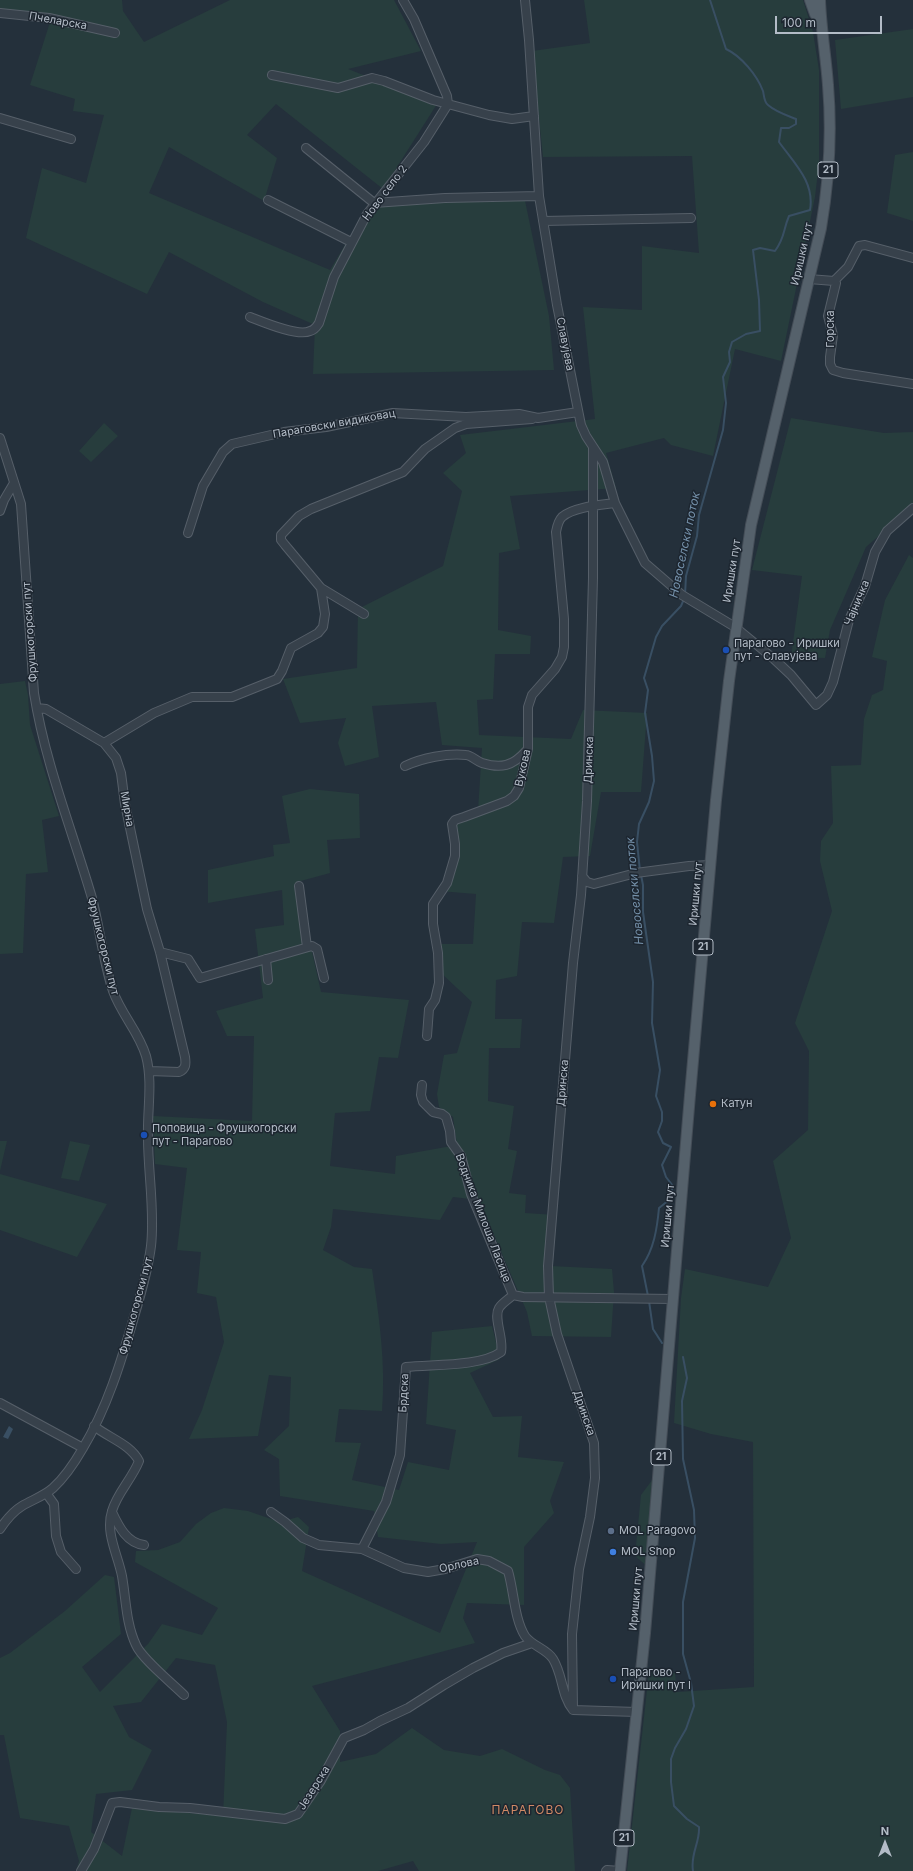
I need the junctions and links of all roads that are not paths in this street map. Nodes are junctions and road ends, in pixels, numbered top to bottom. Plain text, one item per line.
1 (403, 0) edge
2 (525, 0) edge
3 (810, 0) edge
4 (820, 0) edge
5 (0, 12) edge
6 (821, 22) junction
7 (115, 33) dead end
8 (272, 75) dead end
9 (448, 104) junction
10 (534, 116) junction
11 (0, 118) edge
12 (71, 139) dead end
13 (306, 148) dead end
14 (539, 196) junction
15 (268, 200) dead end
16 (374, 203) junction
17 (691, 218) dead end
18 (543, 221) junction
19 (351, 242) junction
20 (913, 258) edge
21 (809, 279) junction
22 (834, 281) junction
23 (250, 317) dead end
24 (913, 384) edge
25 (578, 412) junction
26 (538, 418) junction
27 (0, 438) edge
28 (593, 448) junction
29 (14, 483) junction
30 (615, 503) junction
31 (592, 506) junction
32 (913, 508) edge
33 (0, 511) edge
34 (188, 533) dead end
35 (321, 588) junction
36 (364, 614) dead end
37 (735, 627) junction
38 (816, 705) joint
39 (37, 708) junction
40 (104, 743) junction
41 (528, 749) junction
42 (405, 766) dead end
43 (710, 865) junction
44 (582, 876) junction
45 (594, 884) junction
46 (299, 886) dead end
47 (581, 895) junction
48 (307, 947) junction
49 (160, 952) junction
50 (266, 959) junction
51 (324, 978) dead end
52 (268, 980) dead end
53 (427, 1036) dead end
54 (149, 1071) junction
55 (422, 1085) dead end
56 (513, 1295) junction
57 (549, 1297) junction
58 (673, 1300) junction
59 (0, 1403) edge
60 (94, 1426) junction
61 (83, 1448) junction
62 (46, 1493) junction
63 (111, 1512) junction
64 (271, 1512) dead end
65 (0, 1529) edge
66 (144, 1545) dead end
67 (362, 1549) junction
68 (76, 1569) dead end
69 (532, 1643) junction
70 (184, 1695) dead end
71 (573, 1710) junction
72 (637, 1712) junction
73 (81, 1871) edge
74 (606, 1871) edge
75 (620, 1871) edge

1 - 9 street
2 - 10 street, Славујева
3 - 6 main road
4 - 6 main road, 21
5 - 7 street, Пчеларска
6 - 21 main road, Иришки пут / 21
8 - 9 street
9 - 10 street
9 - 16 street, Ново село 2
10 - 14 street, Славујева
11 - 12 street
13 - 16 street
14 - 16 street
14 - 18 street, Славујева
15 - 19 street
16 - 19 street, Ново село 2
17 - 18 street
18 - 25 street, Славујева
19 - 23 street, Ново село 2
20 - 22 street
21 - 22 street
21 - 37 main road, Иришки пут / 21
22 - 24 street, Горска
25 - 26 street, Параговски видиковац
25 - 28 street, Славујева
26 - 34 street, Параговски видиковац
26 - 35 street, Параговски видиковац
27 - 29 street, Фрушкогорски пут
28 - 30 street, Славујева
28 - 31 street, Дринска
29 - 33 street
29 - 39 street, Фрушкогорски пут
30 - 31 street, Вукова
30 - 37 street, Славујева
31 - 41 street, Вукова
31 - 44 street, Дринска
32 - 38 street, Чајничка
35 - 36 street, Параговски видиковац
35 - 40 street
37 - 38 street, Славујева
37 - 43 main road, Иришки пут / 21
39 - 40 street, Мирна
39 - 54 street, Фрушкогорски пут
40 - 49 street, Мирна
41 - 42 street
41 - 53 street, Вукова
43 - 45 street
43 - 58 main road, Иришки пут / 21
44 - 45 street
44 - 47 street, Дринска
45 - 47 street
46 - 48 street
47 - 57 street, Дринска
48 - 50 street
48 - 51 street
49 - 50 street
49 - 54 street, Мирна
50 - 52 street
54 - 60 street, Фрушкогорски пут
55 - 56 street, Водника Милоша Ласице
56 - 57 street
56 - 67 street, Брдска
57 - 58 street
57 - 71 street, Дринска
58 - 72 main road, Иришки пут / 21
59 - 61 street
60 - 61 street, Фрушкогорски пут
60 - 63 street
61 - 62 street, Фрушкогорски пут
62 - 65 street, Фрушкогорски пут
62 - 68 street
63 - 66 street
63 - 70 street
64 - 67 street, Орлова
67 - 69 street, Орлова
69 - 71 street, Орлова
69 - 73 street, Језерска
71 - 72 street
72 - 75 main road, Иришки пут / 21
74 - 75 street

